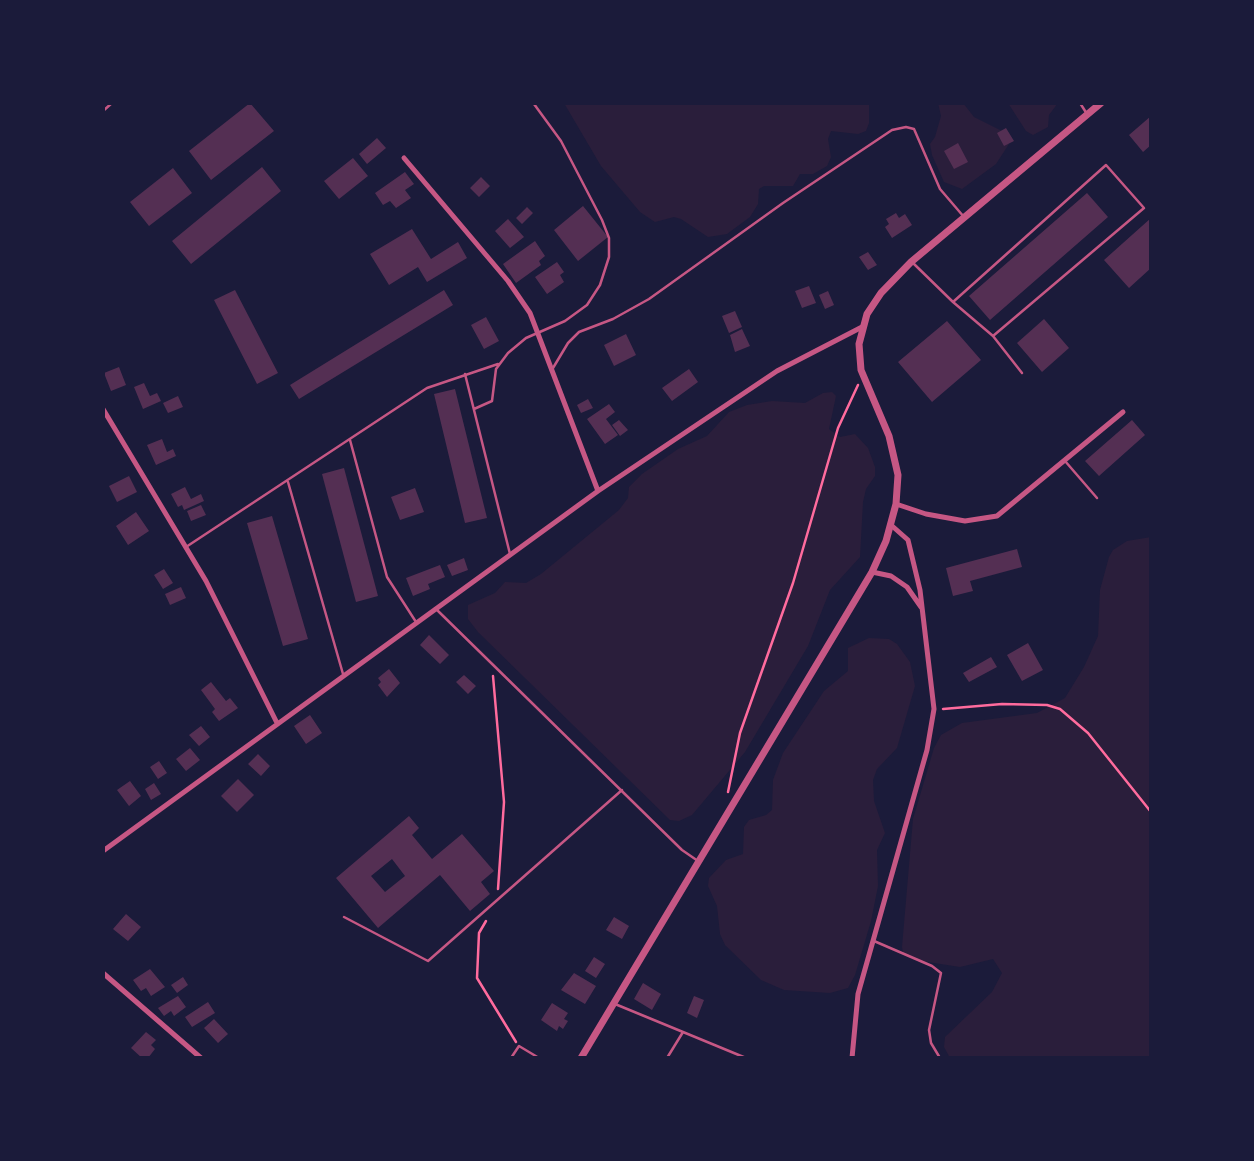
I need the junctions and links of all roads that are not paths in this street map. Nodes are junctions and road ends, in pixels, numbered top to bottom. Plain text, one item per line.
1 (112, 103) edge
2 (1080, 103) edge
3 (1101, 103) edge
4 (534, 104) edge
5 (103, 111) edge
6 (1087, 114) junction
7 (404, 158) dead end
8 (964, 217) junction
9 (911, 262) junction
10 (953, 303) junction
11 (862, 327) junction
12 (539, 332) junction
13 (993, 336) junction
14 (498, 364) junction
15 (553, 368) junction
16 (1022, 373) dead end
17 (465, 374) junction
18 (103, 409) edge
19 (474, 409) junction
20 (1123, 412) dead end
21 (351, 440) junction
22 (1065, 461) junction
23 (288, 482) junction
24 (598, 491) junction
25 (1097, 498) dead end
26 (896, 505) junction
27 (891, 526) junction
28 (186, 547) junction
29 (510, 554) junction
30 (872, 572) junction
31 (435, 608) junction
32 (923, 609) junction
33 (416, 622) junction
34 (343, 675) junction
35 (277, 723) junction
36 (623, 789) junction
37 (103, 851) edge
38 (698, 861) junction
39 (344, 917) dead end
40 (874, 942) junction
41 (103, 972) edge
42 (612, 1003) junction
43 (683, 1032) junction
44 (201, 1058) edge
45 (511, 1058) edge
46 (539, 1058) edge
47 (581, 1058) edge
48 (667, 1058) edge
49 (746, 1058) edge
50 (852, 1058) edge
51 (940, 1058) edge

1 - 5 lane
2 - 6 lane
3 - 6 street
4 - 12 lane
6 - 8 street
7 - 12 street
8 - 9 street
8 - 15 lane
9 - 10 lane
9 - 11 street
10 - 13 lane
10 - 13 lane
11 - 24 street
11 - 26 street
12 - 14 lane
12 - 15 street
13 - 16 lane
14 - 17 lane
14 - 19 lane
15 - 24 street
17 - 19 lane
17 - 21 lane
18 - 28 street
19 - 29 lane
20 - 22 street
21 - 23 lane
21 - 33 lane
22 - 25 lane
22 - 26 street
23 - 28 lane
23 - 34 lane
24 - 29 street
26 - 27 street
27 - 30 street
27 - 32 street
28 - 35 street
29 - 31 street
30 - 32 street
30 - 38 street
31 - 33 street
31 - 36 lane
32 - 40 street
33 - 34 street
34 - 35 street
35 - 37 street
36 - 38 lane
36 - 39 lane
38 - 42 street
40 - 50 street
40 - 51 lane
41 - 44 street
42 - 43 lane
42 - 47 street
43 - 48 lane
43 - 49 lane
45 - 46 lane

